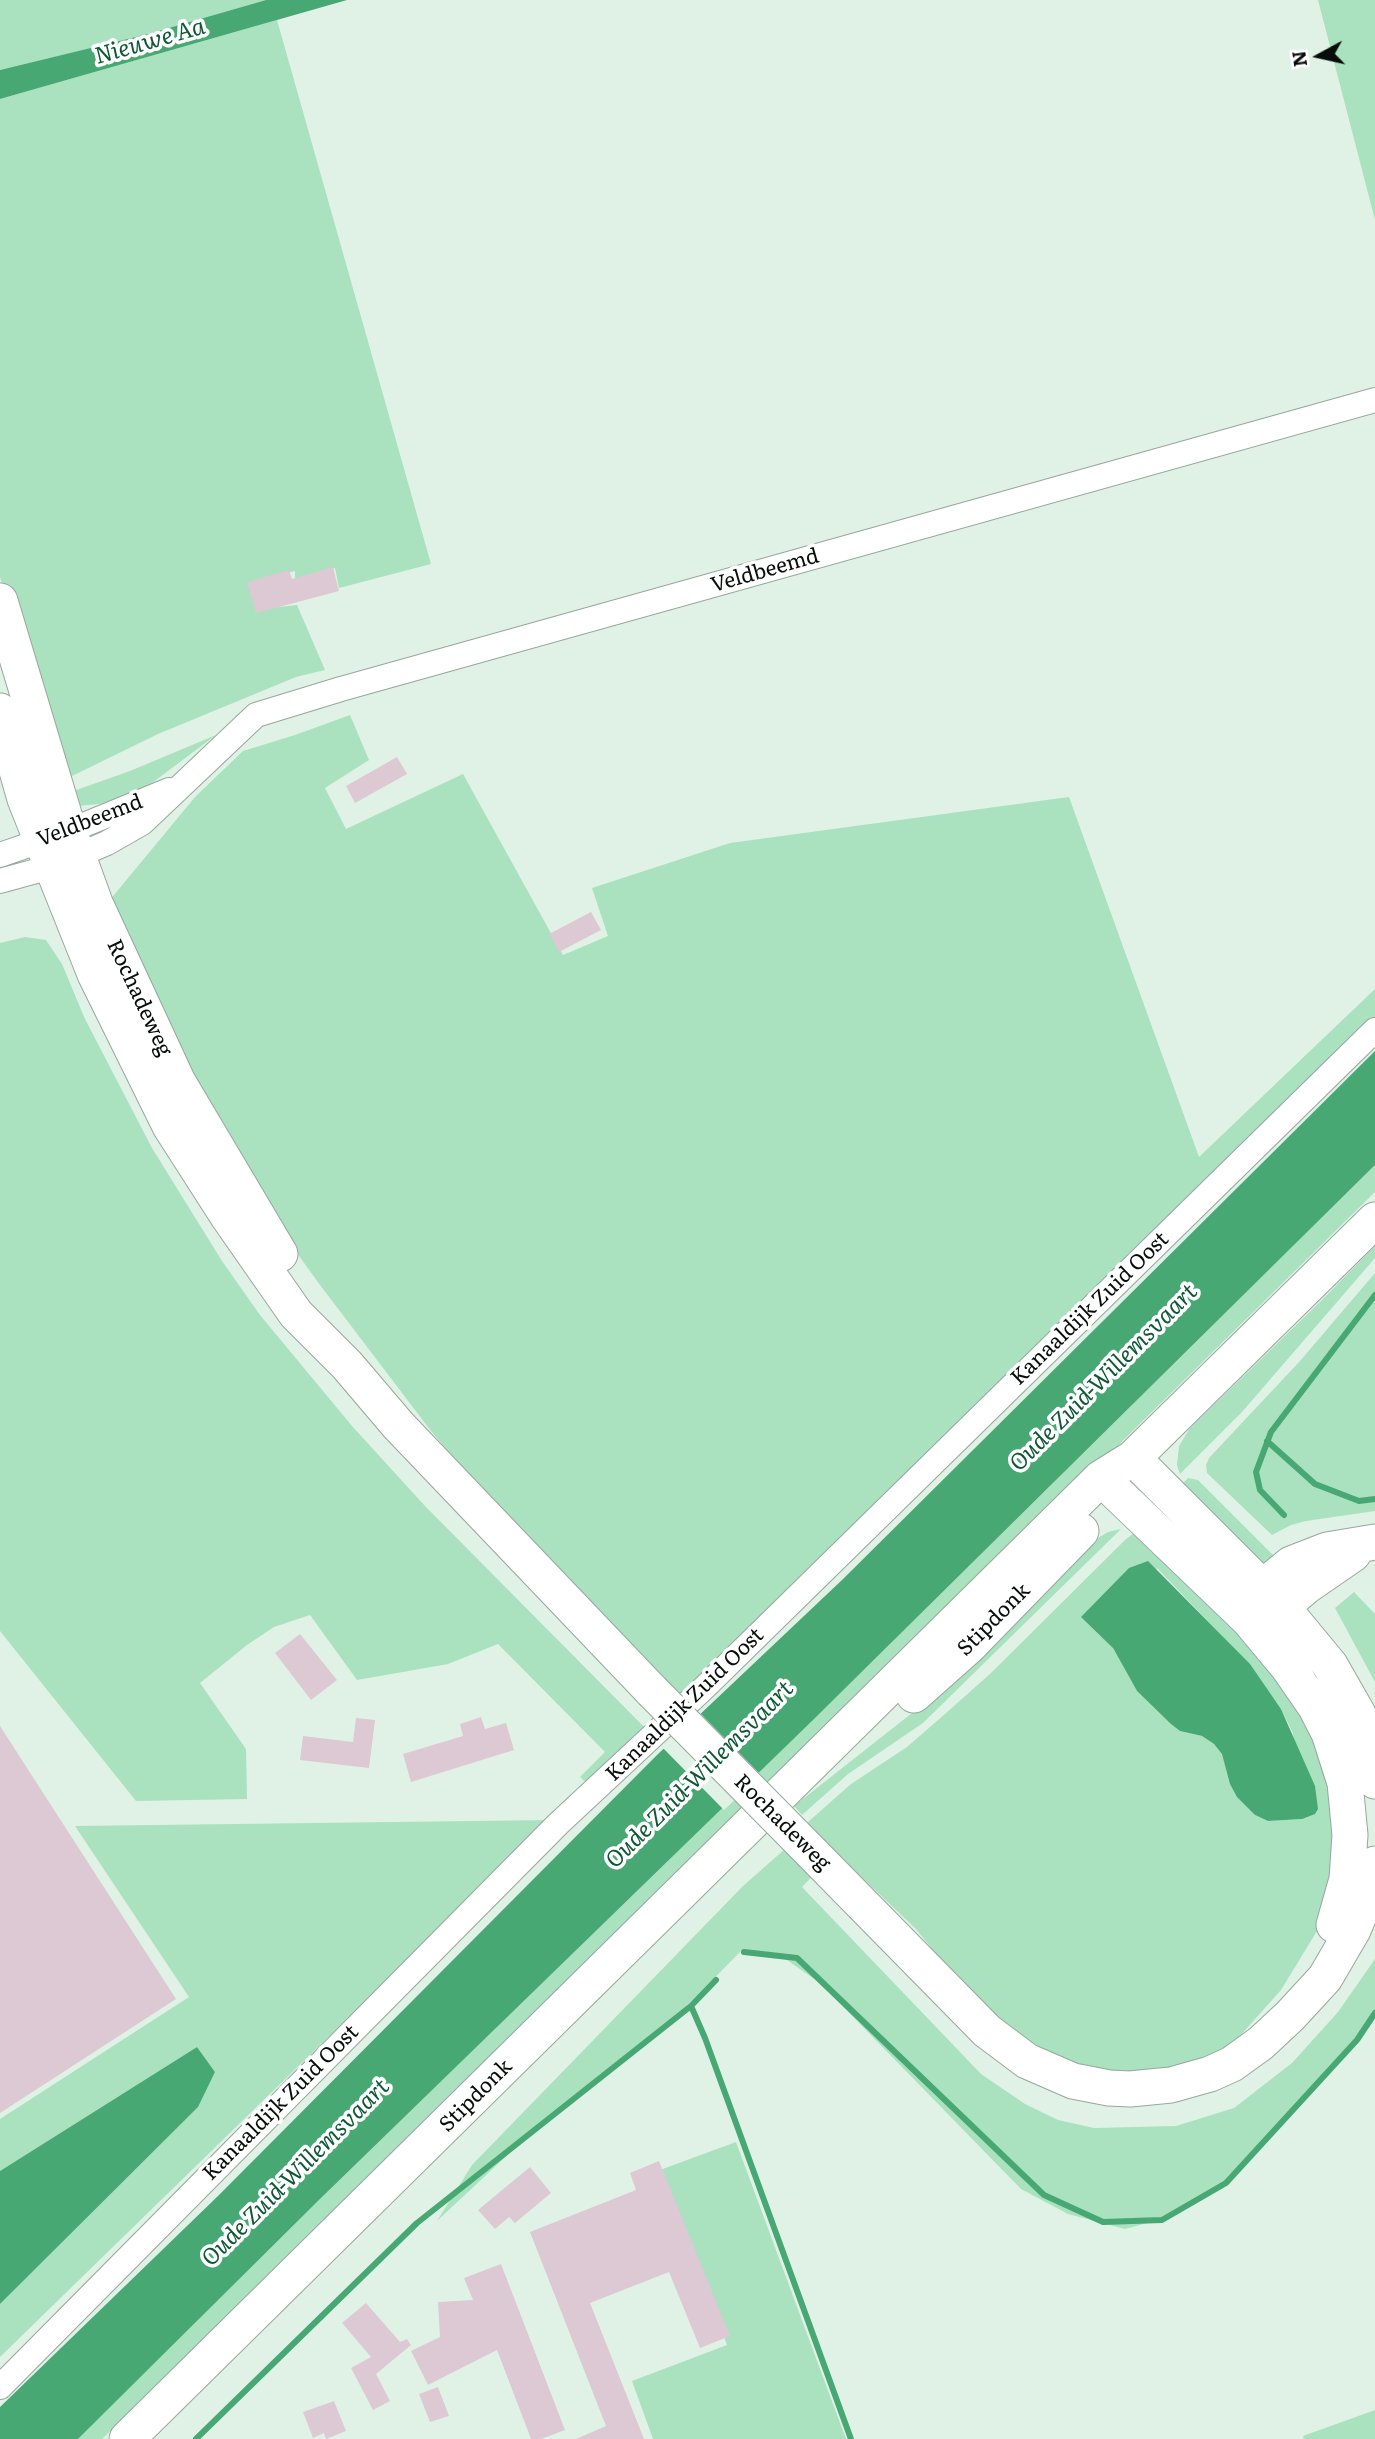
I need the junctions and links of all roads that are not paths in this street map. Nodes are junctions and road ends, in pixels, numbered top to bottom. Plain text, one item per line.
1 (1375, 400) edge
2 (0, 601) edge
3 (0, 711) edge
4 (59, 849) junction
5 (0, 855) edge
6 (0, 881) edge
7 (1375, 1030) edge
8 (1375, 1220) edge
9 (1133, 1458) junction
10 (1109, 1486) junction
11 (1374, 1542) edge
12 (1273, 1597) junction
13 (1249, 1620) junction
14 (1375, 1781) edge
15 (1375, 1864) edge
16 (1290, 2017) junction
17 (0, 2387) edge
18 (127, 2439) edge

1 - 4 street, Veldbeemd
2 - 4 main road, Rochadeweg
3 - 4 main road, Rochadeweg
4 - 5 street, Veldbeemd
4 - 6 street, Veldbeemd
4 - 16 main road, Rochadeweg, bridge
7 - 17 street, Kanaaldijk Zuid Oost
8 - 9 main road, Stipdonk
9 - 10 main road, Stipdonk
9 - 12 main road
10 - 13 main road, Rochadeweg
10 - 18 main road, Stipdonk
11 - 12 main road
12 - 13 main road
12 - 14 main road
13 - 16 main road, Rochadeweg
15 - 16 main road, Rochadeweg

